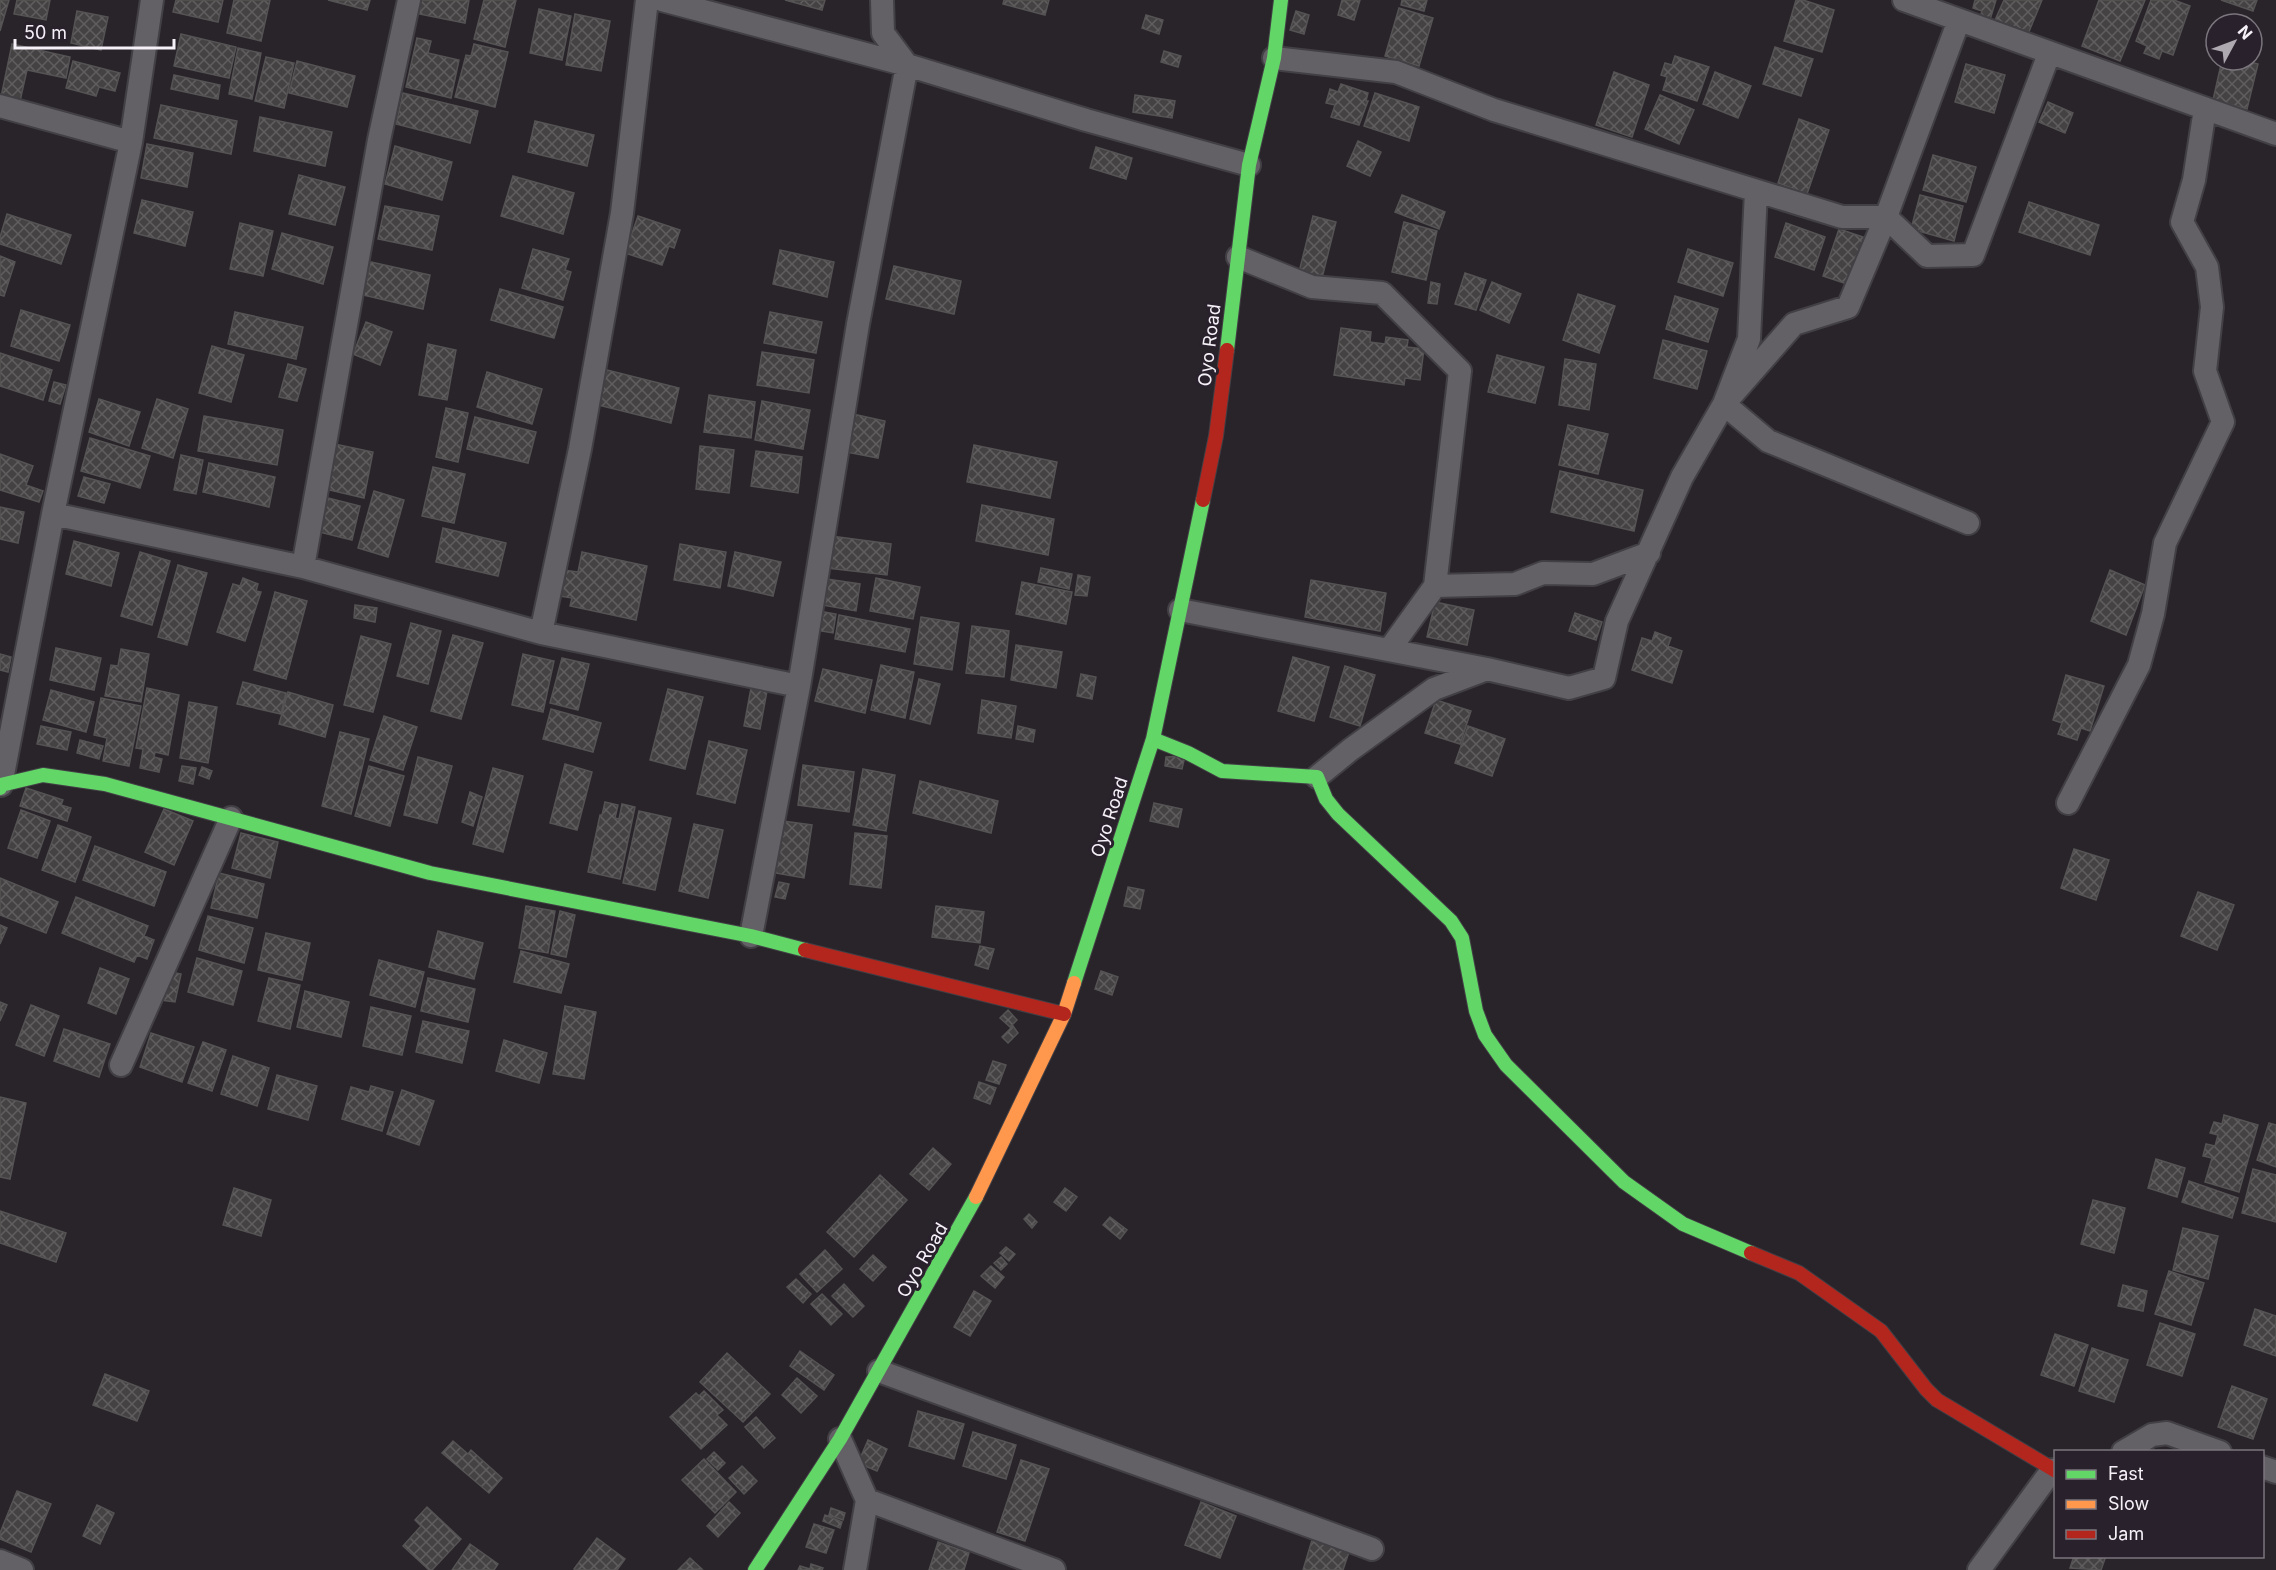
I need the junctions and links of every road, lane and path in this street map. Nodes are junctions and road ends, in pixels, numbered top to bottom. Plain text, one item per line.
1 (409, 0) edge
2 (647, 0) edge
3 (662, 0) edge
4 (882, 0) edge
5 (1281, 0) edge
6 (1904, 0) edge
7 (146, 1) edge
8 (1959, 20) junction
9 (2049, 54) junction
10 (1274, 58) junction
11 (907, 65) junction
12 (0, 106) edge
13 (2205, 109) junction
14 (2276, 134) edge
15 (131, 142) junction
16 (1249, 165) junction
17 (1756, 191) junction
18 (1886, 217) junction
19 (1238, 257) junction
20 (1724, 404) junction
21 (53, 514) junction
22 (1968, 523) dead end
23 (1649, 553) junction
24 (303, 567) junction
25 (1435, 586) junction
26 (1180, 610) junction
27 (541, 633) junction
28 (1389, 651) junction
29 (1487, 669) junction
30 (799, 686) junction
31 (1153, 739) junction
32 (1317, 777) junction
33 (0, 787) edge
34 (2068, 803) dead end
35 (231, 818) junction
36 (750, 936) junction
37 (1064, 1014) junction
38 (122, 1065) dead end
39 (879, 1371) junction
40 (840, 1439) junction
41 (2127, 1450) edge
42 (2215, 1450) edge
43 (2054, 1470) edge
44 (867, 1500) junction
45 (1372, 1549) dead end
46 (0, 1561) edge
47 (22, 1570) edge
48 (755, 1570) edge
49 (855, 1570) edge
50 (1054, 1570) edge
51 (1979, 1570) edge

1 - 24 street
2 - 27 street
3 - 11 street
4 - 11 street
5 - 10 street, Oyo Road
6 - 8 street
7 - 15 street
8 - 9 street
8 - 18 street
9 - 13 street
9 - 18 street
10 - 16 street, Oyo Road
10 - 17 street
11 - 16 street
11 - 30 street
12 - 15 street
13 - 14 street
13 - 34 street
15 - 21 street
16 - 19 street, Oyo Road
17 - 18 street
17 - 20 street
18 - 20 street
19 - 25 street
19 - 26 street, Oyo Road
20 - 22 street
20 - 23 street
21 - 24 street
21 - 33 street
23 - 25 street
23 - 29 street
24 - 27 street
25 - 28 street
26 - 28 street
26 - 31 street, Oyo Road
27 - 30 street
28 - 29 street
29 - 32 street
30 - 36 street
31 - 32 street
31 - 37 street, Oyo Road
32 - 43 street
33 - 35 street
35 - 36 street
35 - 38 street
36 - 37 street
37 - 39 street, Oyo Road
39 - 40 street, Oyo Road
39 - 45 street
40 - 44 street
40 - 48 street, Oyo Road
41 - 42 street
43 - 51 street
44 - 49 street
44 - 50 street
46 - 47 street

